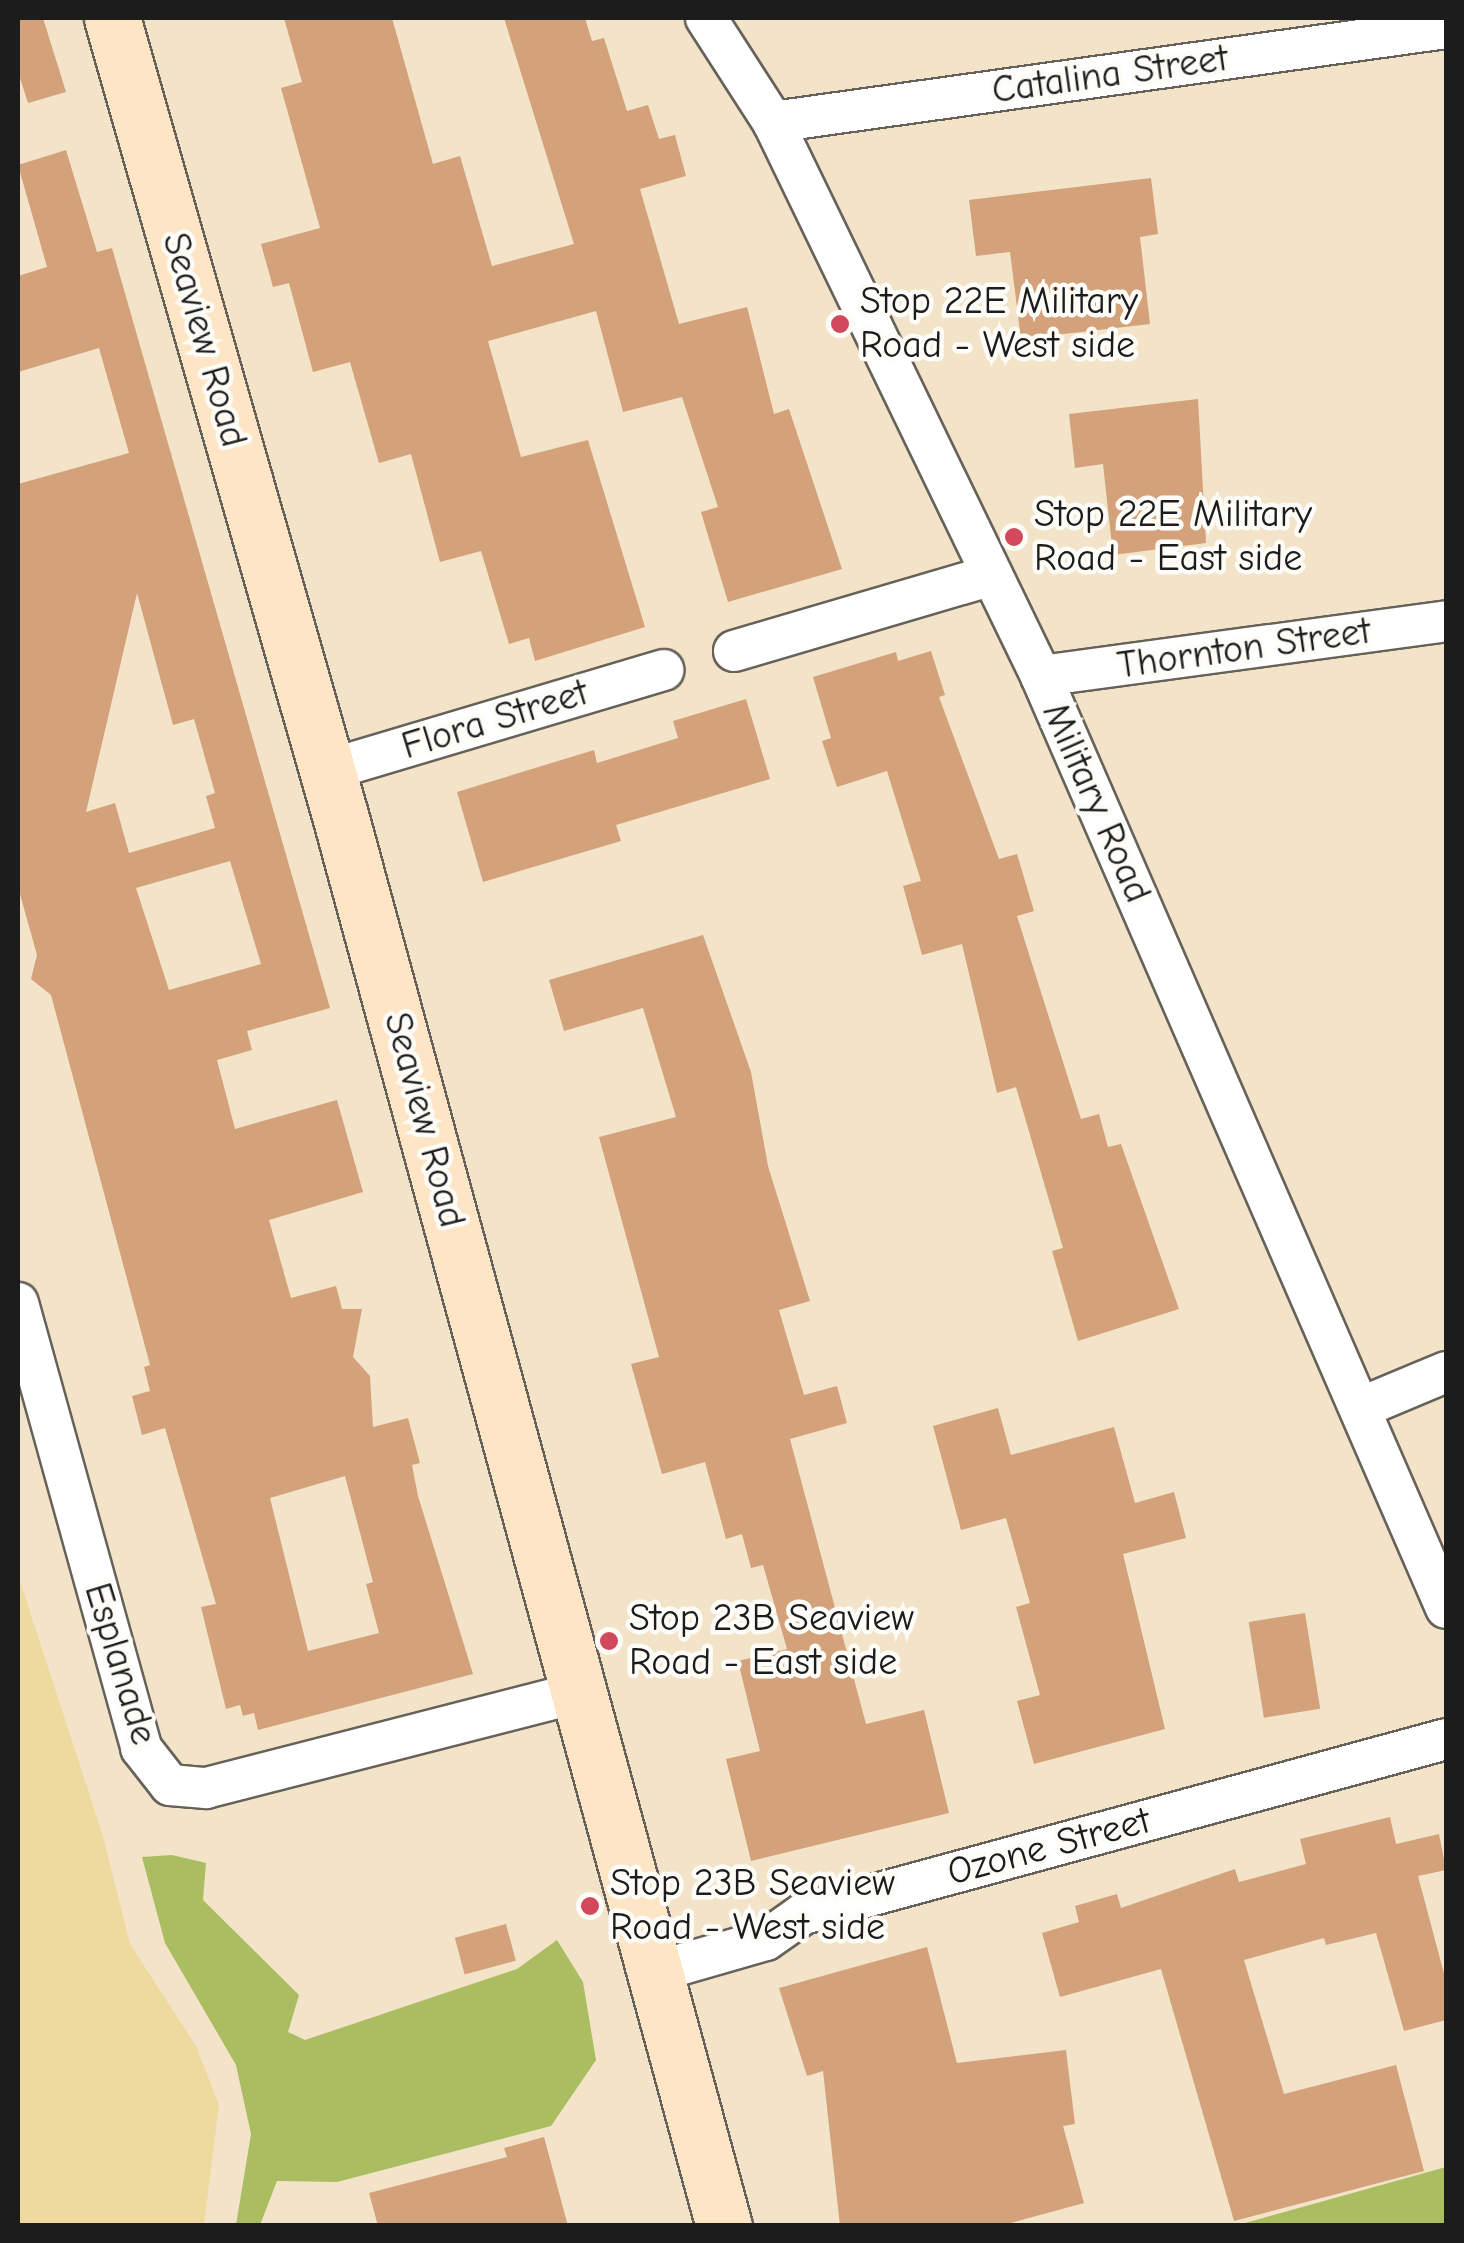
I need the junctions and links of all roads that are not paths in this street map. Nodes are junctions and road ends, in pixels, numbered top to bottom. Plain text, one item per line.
1 (112, 18) edge
2 (706, 18) edge
3 (1446, 28) edge
4 (773, 122) junction
5 (986, 568) junction
6 (1446, 621) edge
7 (734, 651) dead end
8 (663, 670) dead end
9 (1041, 676) junction
10 (328, 770) junction
11 (18, 1303) edge
12 (1446, 1372) edge
13 (1360, 1408) junction
14 (1446, 1608) edge
15 (580, 1692) junction
16 (1446, 1740) edge
17 (658, 1972) junction
18 (724, 2226) edge

1 - 10 main road, Seaview Road
2 - 4 street, Military Road
3 - 4 street, Catalina Street
4 - 5 street, Military Road
5 - 7 street
5 - 9 street, Military Road
6 - 9 street, Thornton Street
8 - 10 street, Flora Street
9 - 13 street, Military Road
10 - 15 main road, Seaview Road
11 - 15 street, Esplanade
12 - 13 street
13 - 14 street, Military Road
15 - 17 main road, Seaview Road
16 - 17 street, Ozone Street
17 - 18 main road, Seaview Road

